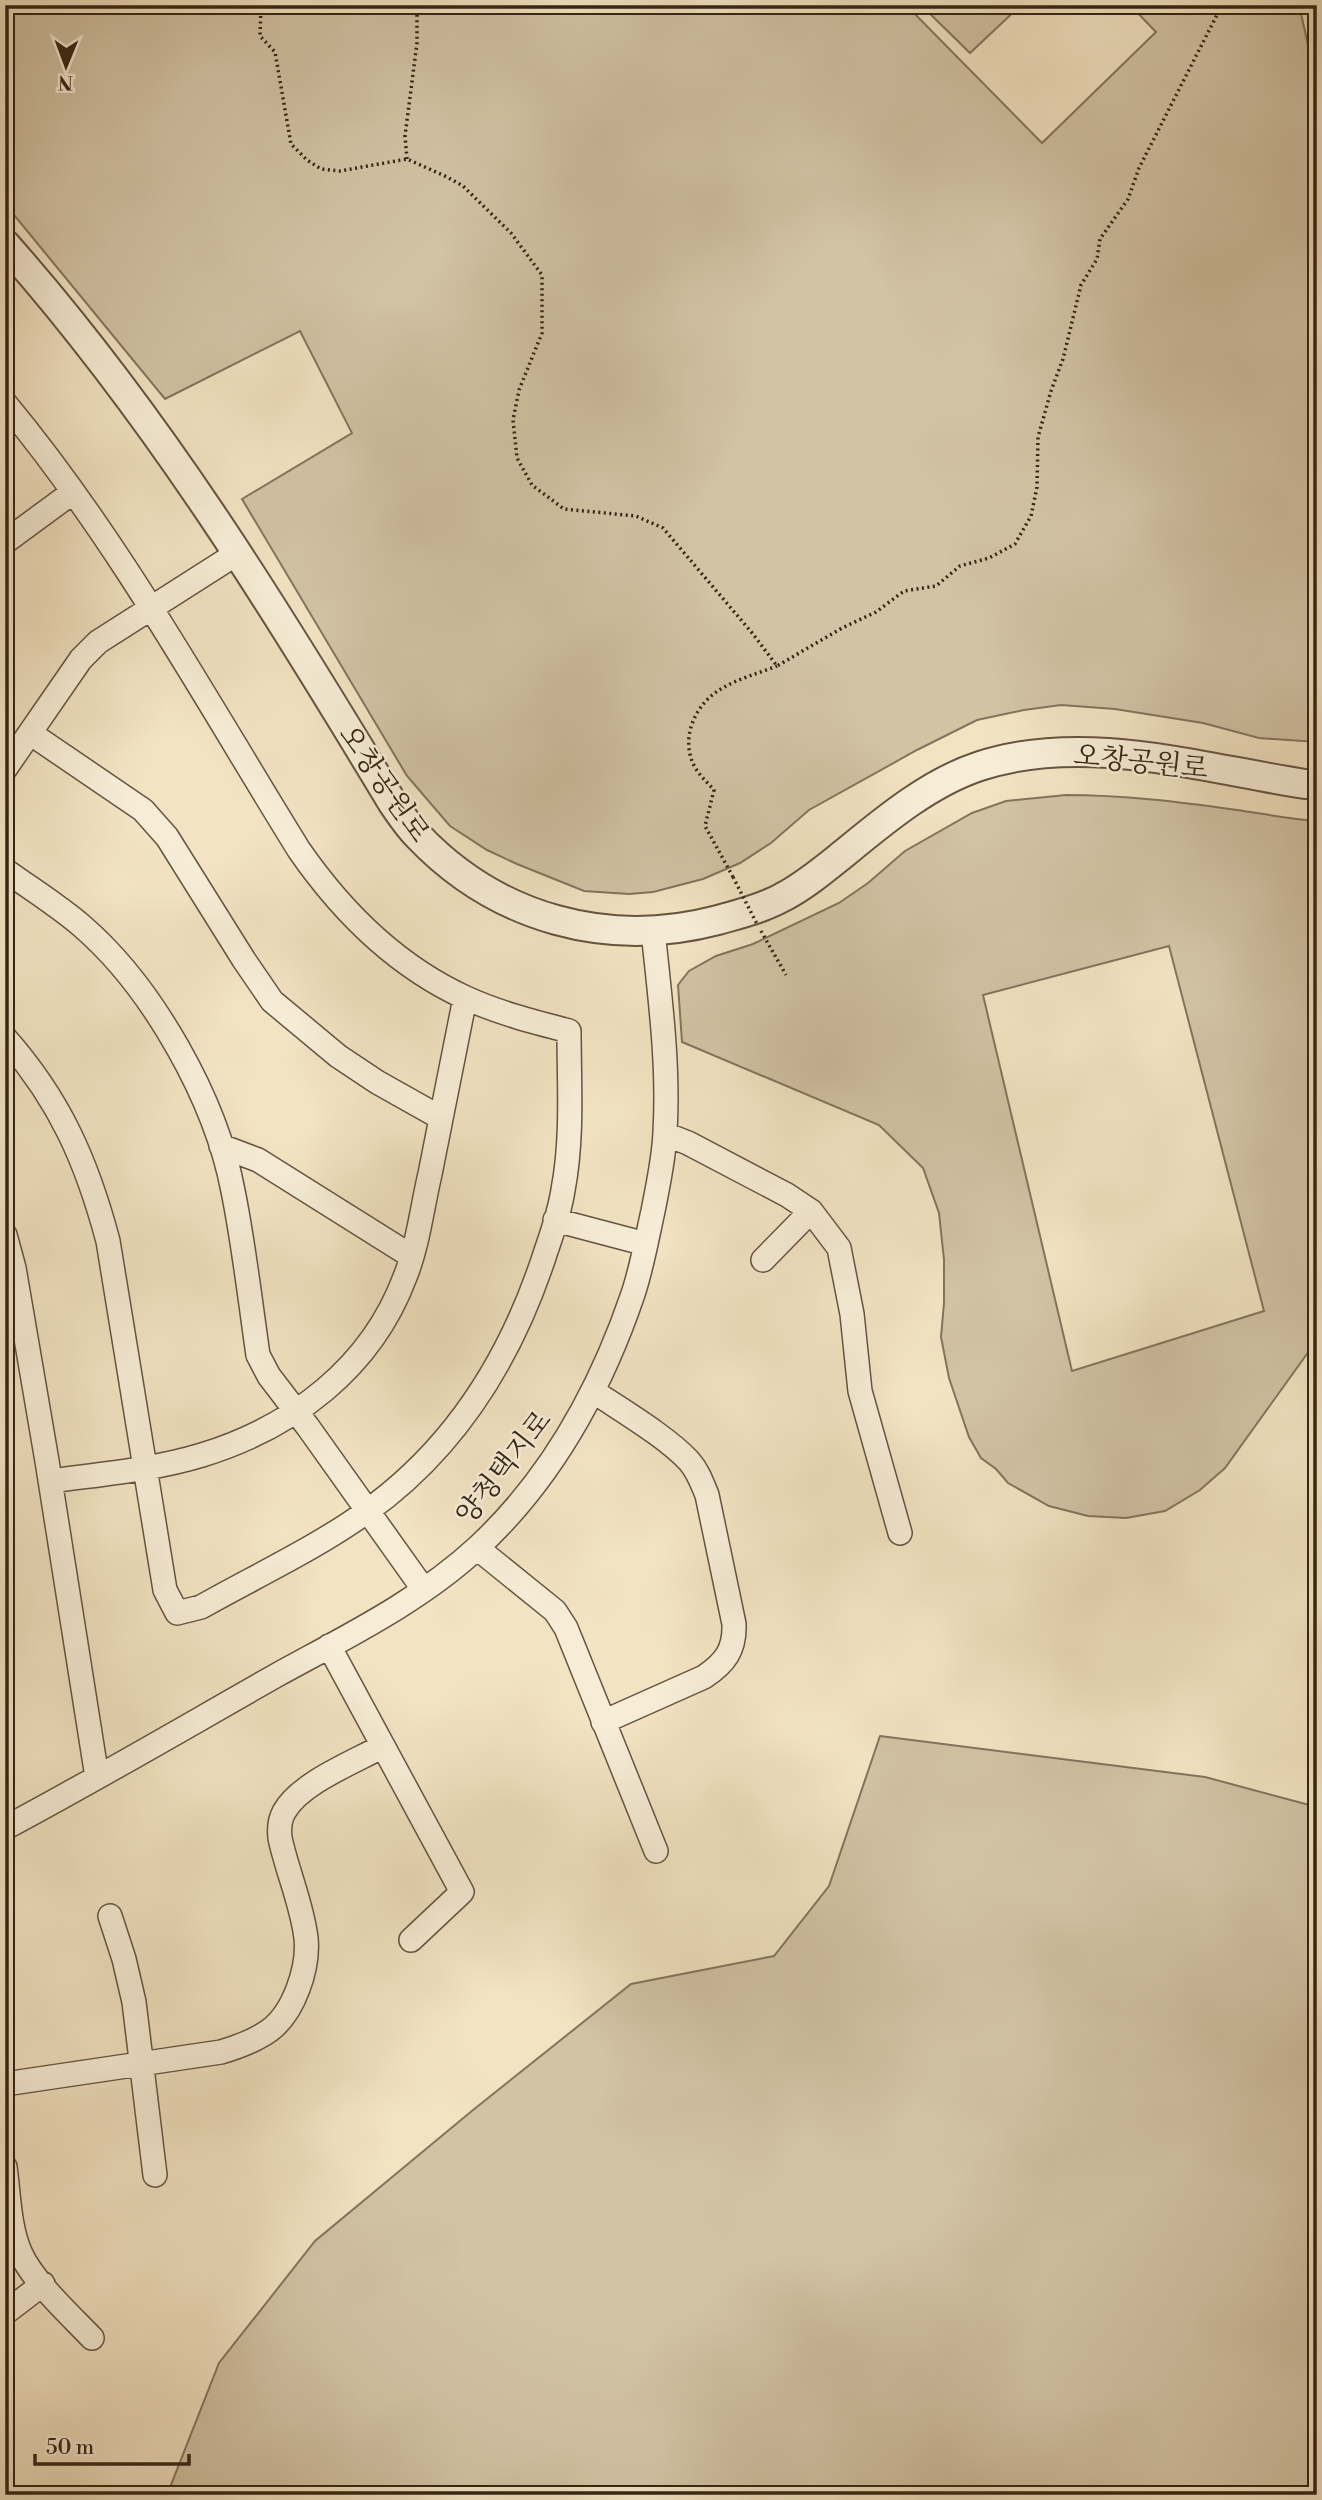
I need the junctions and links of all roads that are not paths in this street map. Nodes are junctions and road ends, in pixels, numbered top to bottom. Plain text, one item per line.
1 (5, 244) edge
2 (5, 403) edge
3 (73, 492) junction
4 (5, 542) edge
5 (236, 554) junction
6 (149, 608) junction
7 (30, 733) junction
8 (5, 769) edge
9 (1317, 784) edge
10 (5, 870) edge
11 (653, 931) junction
12 (465, 998) junction
13 (5, 1038) edge
14 (441, 1118) junction
15 (666, 1134) junction
16 (221, 1146) junction
17 (811, 1211) junction
18 (555, 1220) junction
19 (5, 1235) edge
20 (646, 1244) junction
21 (411, 1256) junction
22 (763, 1260) dead end
23 (593, 1391) junction
24 (296, 1411) junction
25 (145, 1467) junction
26 (51, 1481) junction
27 (368, 1511) junction
28 (900, 1533) dead end
29 (477, 1548) junction
30 (424, 1590) junction
31 (329, 1646) junction
32 (603, 1722) junction
33 (383, 1746) junction
34 (97, 1777) junction
35 (5, 1828) edge
36 (656, 1851) dead end
37 (110, 1916) dead end
38 (411, 1940) dead end
39 (142, 2066) junction
40 (5, 2084) edge
41 (5, 2167) edge
42 (155, 2175) dead end
43 (9, 2218) edge
44 (43, 2284) junction
45 (5, 2313) edge
46 (92, 2338) dead end

1 - 5 street, 오창공원로
2 - 3 street
3 - 4 street
3 - 6 street
5 - 6 street
5 - 11 street, 오창공원로
6 - 7 street
6 - 12 street
7 - 8 street
7 - 14 street
9 - 11 street, 오창공원로
10 - 16 street
11 - 15 street, 양청택지로
12 - 14 street
12 - 18 street
13 - 25 street
14 - 21 street
15 - 17 street
15 - 20 street, 양청택지로
16 - 21 street
16 - 24 street
17 - 22 street
17 - 28 street
18 - 20 street
18 - 27 street
19 - 26 street
20 - 23 street, 양청택지로
21 - 24 street
23 - 29 street, 양청택지로
23 - 32 street
24 - 25 street
24 - 27 street
25 - 26 street
25 - 27 street
26 - 34 street
27 - 30 street
29 - 30 street, 양청택지로
29 - 32 street
30 - 31 street, 양청택지로
31 - 33 street
31 - 34 street, 양청택지로
32 - 36 street
33 - 38 street
33 - 39 street
34 - 35 street, 양청택지로
37 - 39 street
39 - 40 street
39 - 42 street
41 - 43 street
43 - 44 street
44 - 45 street
44 - 46 street

